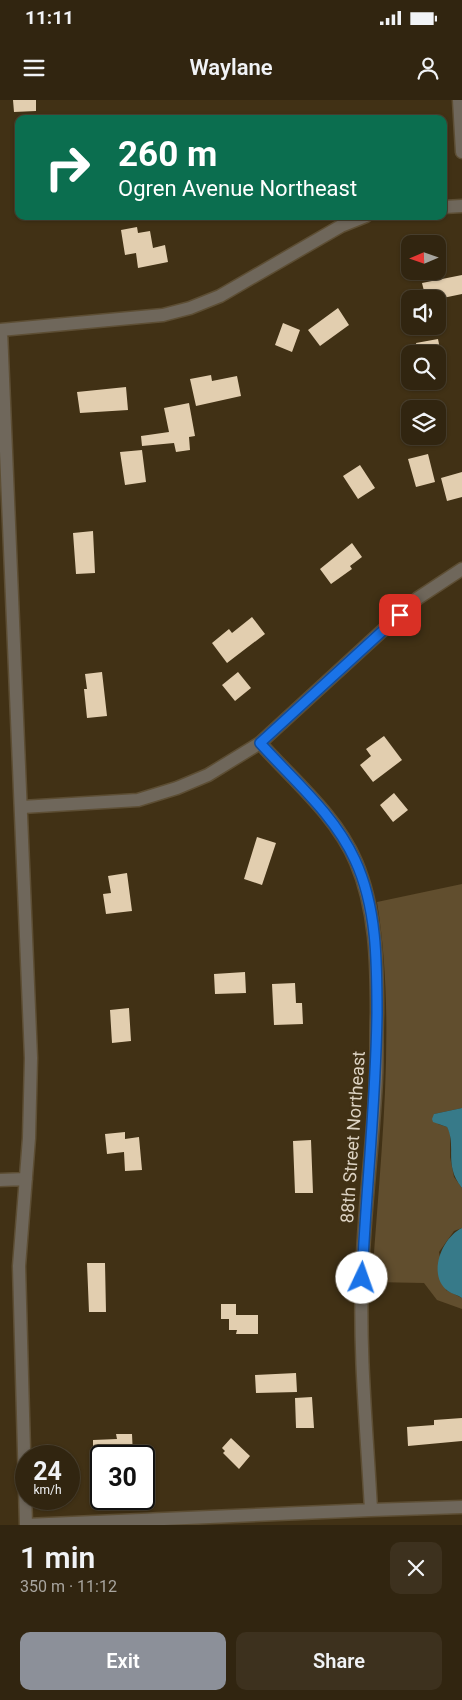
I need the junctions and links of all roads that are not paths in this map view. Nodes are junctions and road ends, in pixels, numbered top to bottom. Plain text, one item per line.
1 (459, 100) edge
2 (462, 152) edge
3 (462, 206) edge
4 (447, 207) edge
5 (356, 220) edge
6 (0, 330) edge
7 (462, 569) edge
8 (260, 743) junction
9 (22, 807) junction
10 (26, 1179) junction
11 (0, 1180) edge
12 (462, 1507) edge
13 (371, 1510) junction
14 (26, 1525) edge

1 - 2 street
3 - 4 street
5 - 6 street
6 - 9 street
7 - 8 street
8 - 9 street
8 - 13 street, 88th Street Northeast
9 - 10 street
10 - 11 street
10 - 14 street
12 - 13 street
13 - 14 street

